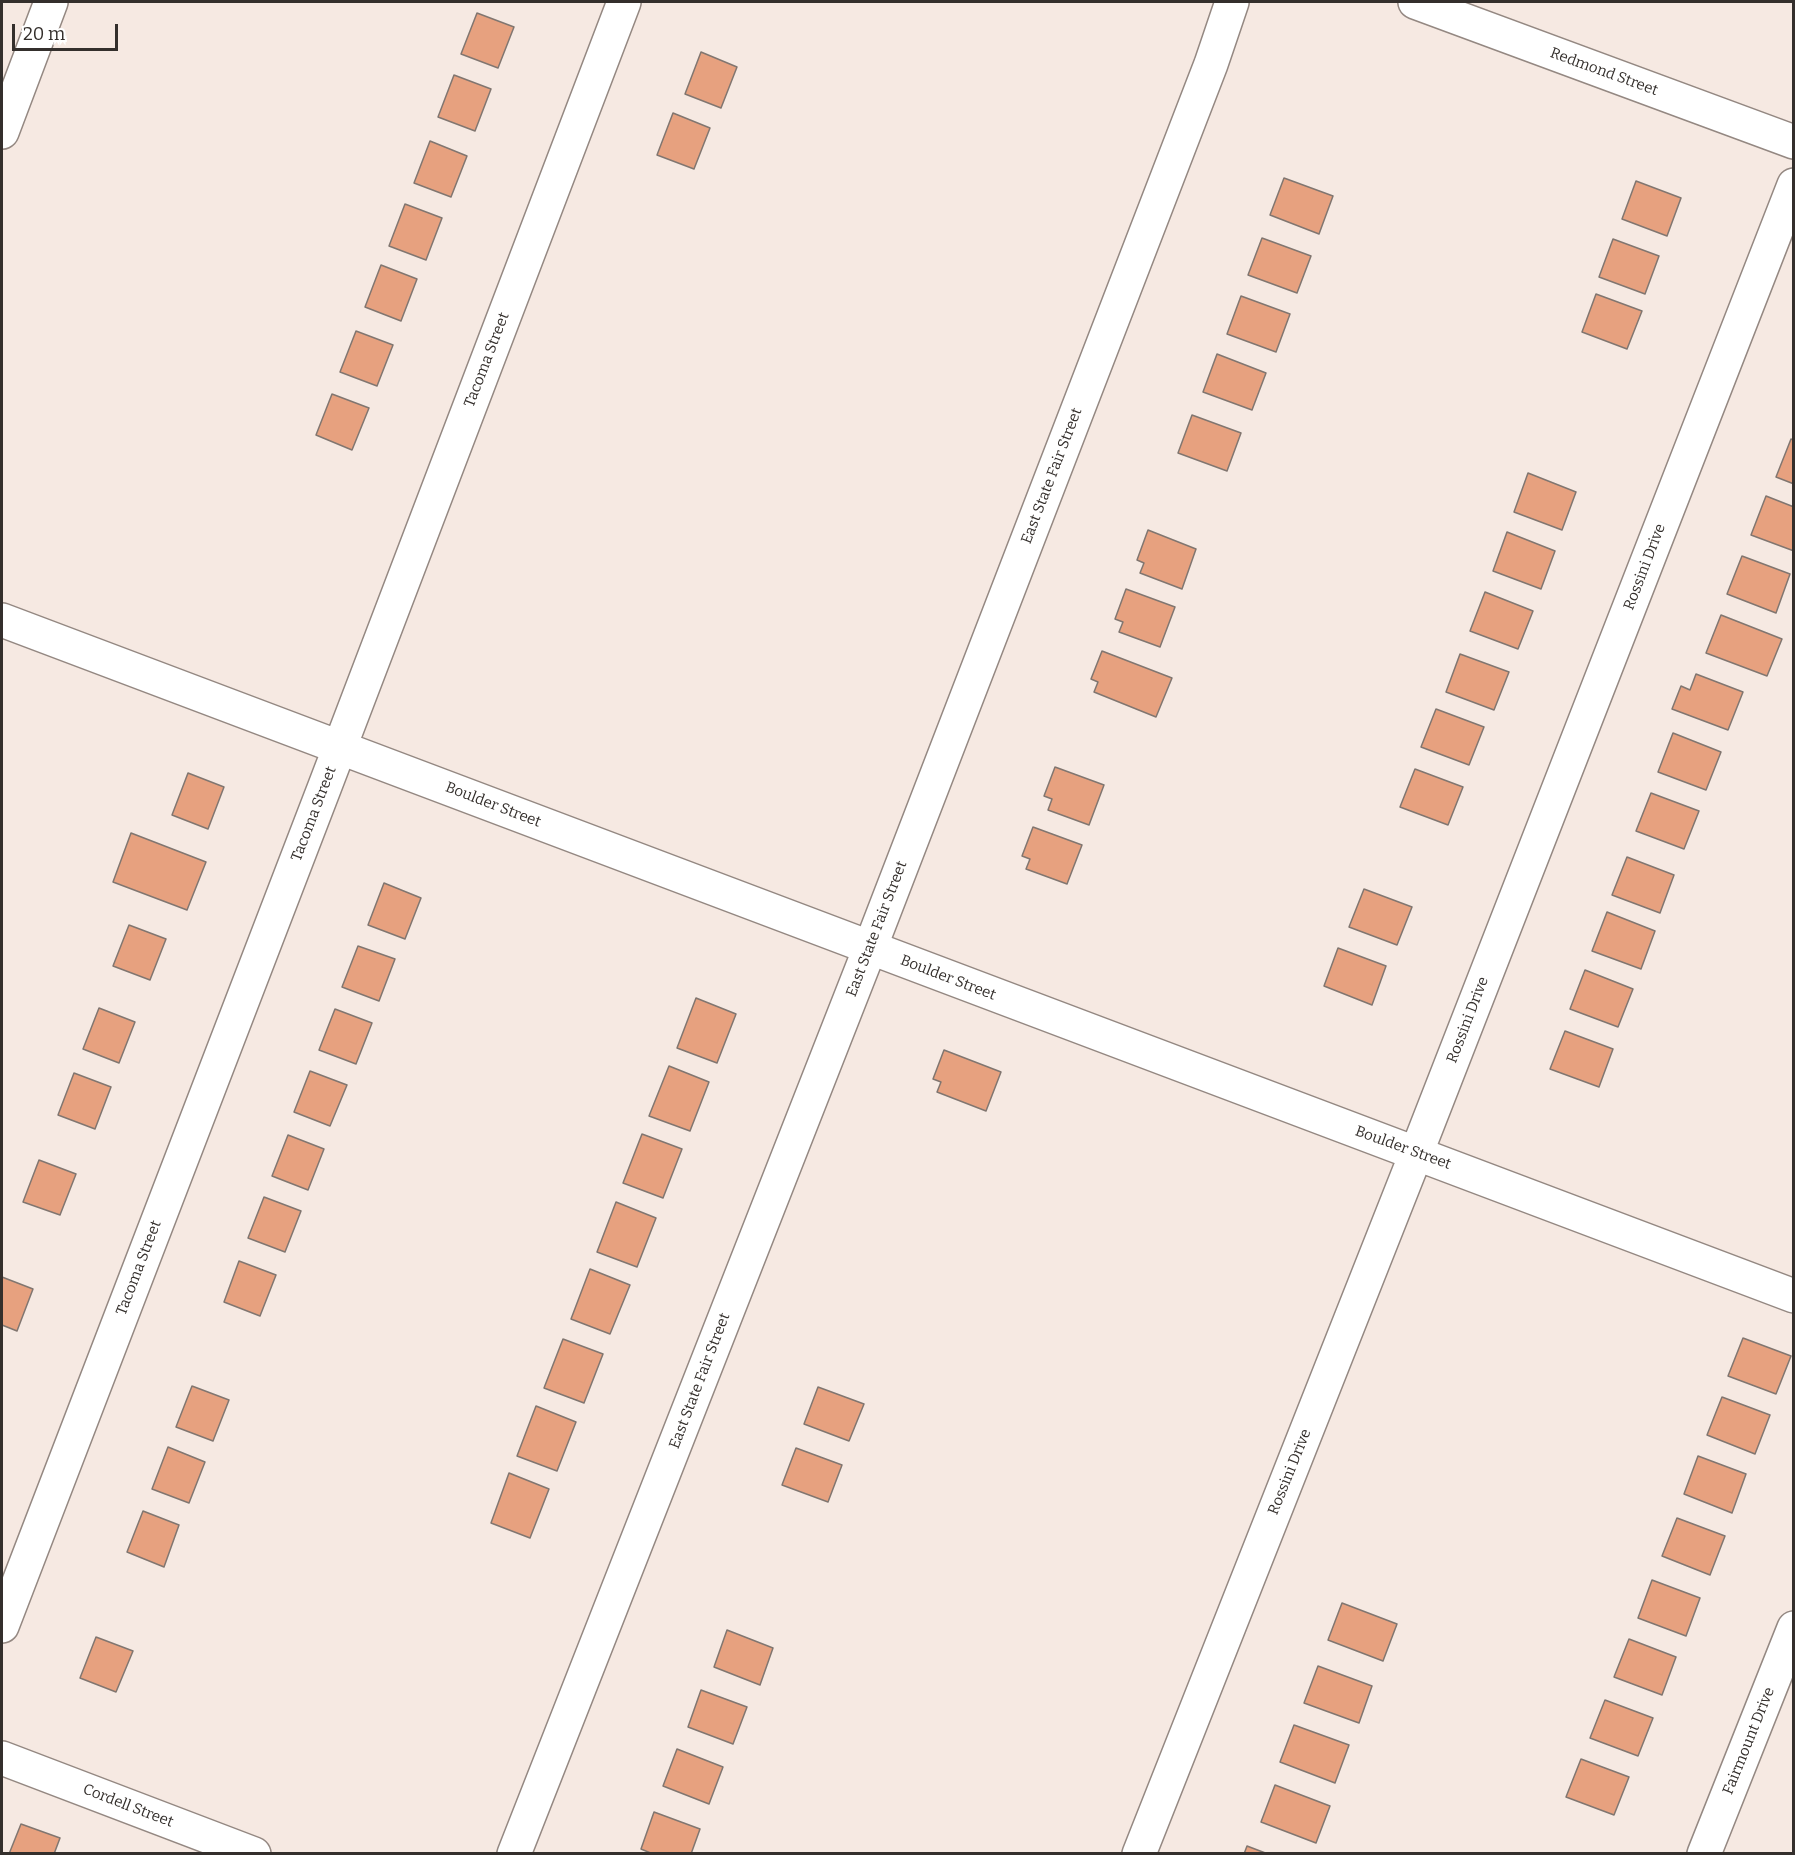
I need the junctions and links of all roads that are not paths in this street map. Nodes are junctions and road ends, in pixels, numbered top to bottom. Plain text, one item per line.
1 (51, 2) edge
2 (624, 2) edge
3 (1232, 2) edge
4 (1415, 2) edge
5 (2, 132) edge
6 (1794, 142) edge
7 (1794, 185) edge
8 (2, 620) edge
9 (339, 747) junction
10 (870, 948) junction
11 (1416, 1154) junction
12 (1794, 1296) edge
13 (2, 1626) edge
14 (1794, 1628) edge
15 (2, 1758) edge
16 (254, 1854) edge
17 (514, 1854) edge
18 (1139, 1854) edge
19 (1704, 1854) edge

1 - 5 street
2 - 9 street, Tacoma Street
3 - 10 street, East State Fair Street
4 - 6 street, Redmond Street
7 - 11 street, Rossini Drive
8 - 9 street, Boulder Street
9 - 10 street, Boulder Street
9 - 13 street, Tacoma Street
10 - 11 street, Boulder Street
10 - 17 street, East State Fair Street
11 - 12 street, Boulder Street
11 - 18 street, Rossini Drive
14 - 19 street, Fairmount Drive
15 - 16 street, Cordell Street

